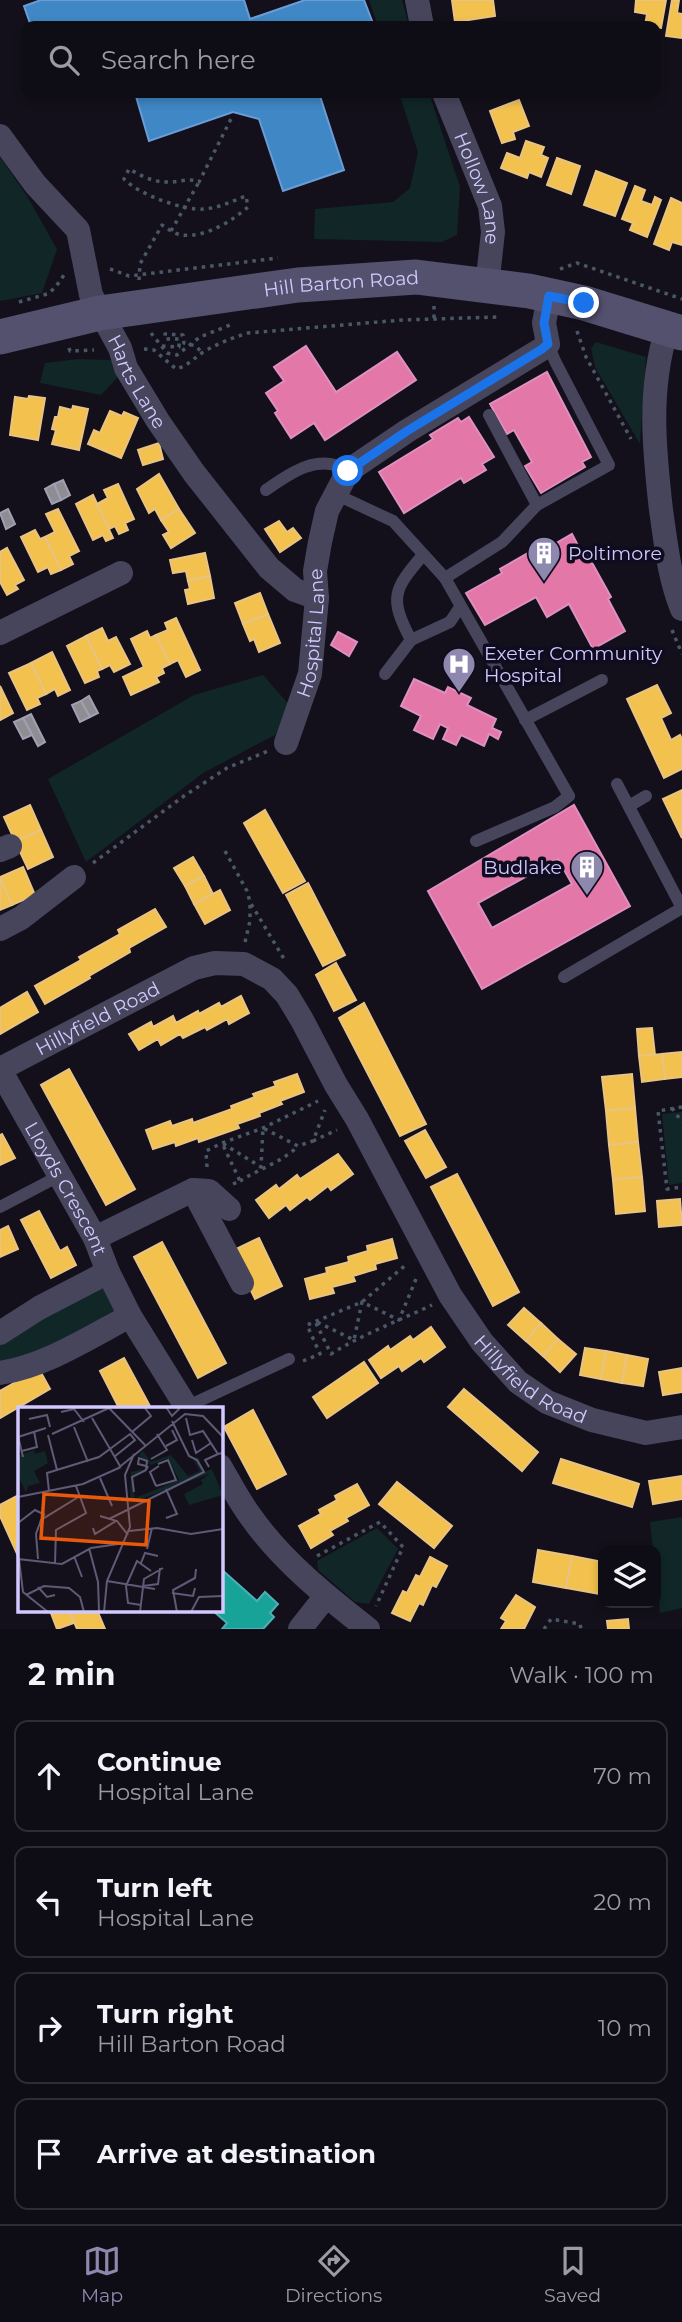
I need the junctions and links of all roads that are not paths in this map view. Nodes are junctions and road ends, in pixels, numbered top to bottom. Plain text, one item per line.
1 (417, 0) edge
2 (421, 21) edge
3 (446, 98) edge
4 (0, 136) edge
5 (487, 286) junction
6 (100, 313) junction
7 (677, 320) edge
8 (547, 321) junction
9 (0, 337) edge
10 (489, 415) dead end
11 (348, 471) junction
12 (266, 490) dead end
13 (335, 494) junction
14 (537, 505) junction
15 (423, 555) junction
16 (121, 573) dead end
17 (445, 578) junction
18 (317, 597) junction
19 (460, 607) junction
20 (682, 609) edge
21 (0, 633) edge
22 (411, 640) junction
23 (385, 674) dead end
24 (602, 680) dead end
25 (525, 720) junction
26 (286, 743) road end
27 (617, 784) dead end
28 (646, 796) dead end
29 (629, 806) junction
30 (476, 841) dead end
31 (74, 877) road end
32 (0, 929) edge
33 (564, 977) dead end
34 (0, 1070) edge
35 (61, 1175) junction
36 (0, 1207) edge
37 (95, 1238) junction
38 (108, 1272) junction
39 (242, 1283) dead end
40 (130, 1316) junction
41 (0, 1333) edge
42 (289, 1359) road end
43 (0, 1373) edge
44 (185, 1407) edge
45 (188, 1407) edge
46 (682, 1427) edge
47 (222, 1469) edge
48 (326, 1596) junction
49 (367, 1628) edge
50 (300, 1629) edge

1 - 2 street
3 - 5 street, Hollow Lane
4 - 6 street, Harts Lane
5 - 6 main road, Hill Barton Road
5 - 8 main road, Hill Barton Road
6 - 9 main road, Hill Barton Road
6 - 18 street, Harts Lane
7 - 8 main road, Hill Barton Road
7 - 20 street
8 - 11 street, Hospital Lane
8 - 14 lane
10 - 14 lane
11 - 12 lane
11 - 13 street, Hospital Lane
13 - 15 lane
13 - 18 street, Hospital Lane
14 - 17 lane
15 - 17 lane
15 - 22 lane
16 - 21 street
17 - 19 lane
18 - 26 street, Hospital Lane
19 - 22 lane
19 - 25 lane
22 - 23 lane
24 - 25 lane
25 - 30 lane
27 - 29 lane
28 - 29 lane
29 - 33 lane
31 - 32 street
34 - 35 street, Lloyds Crescent
34 - 46 street, Hillyfield Road
35 - 36 lane
35 - 37 street, Lloyds Crescent
37 - 38 street, Lloyds Crescent
37 - 39 street
38 - 40 street, Lloyds Crescent
38 - 41 street, Lloyds Crescent
40 - 43 street
40 - 44 street, Lloyds Crescent
42 - 45 lane
47 - 48 street
48 - 49 street
48 - 50 street

